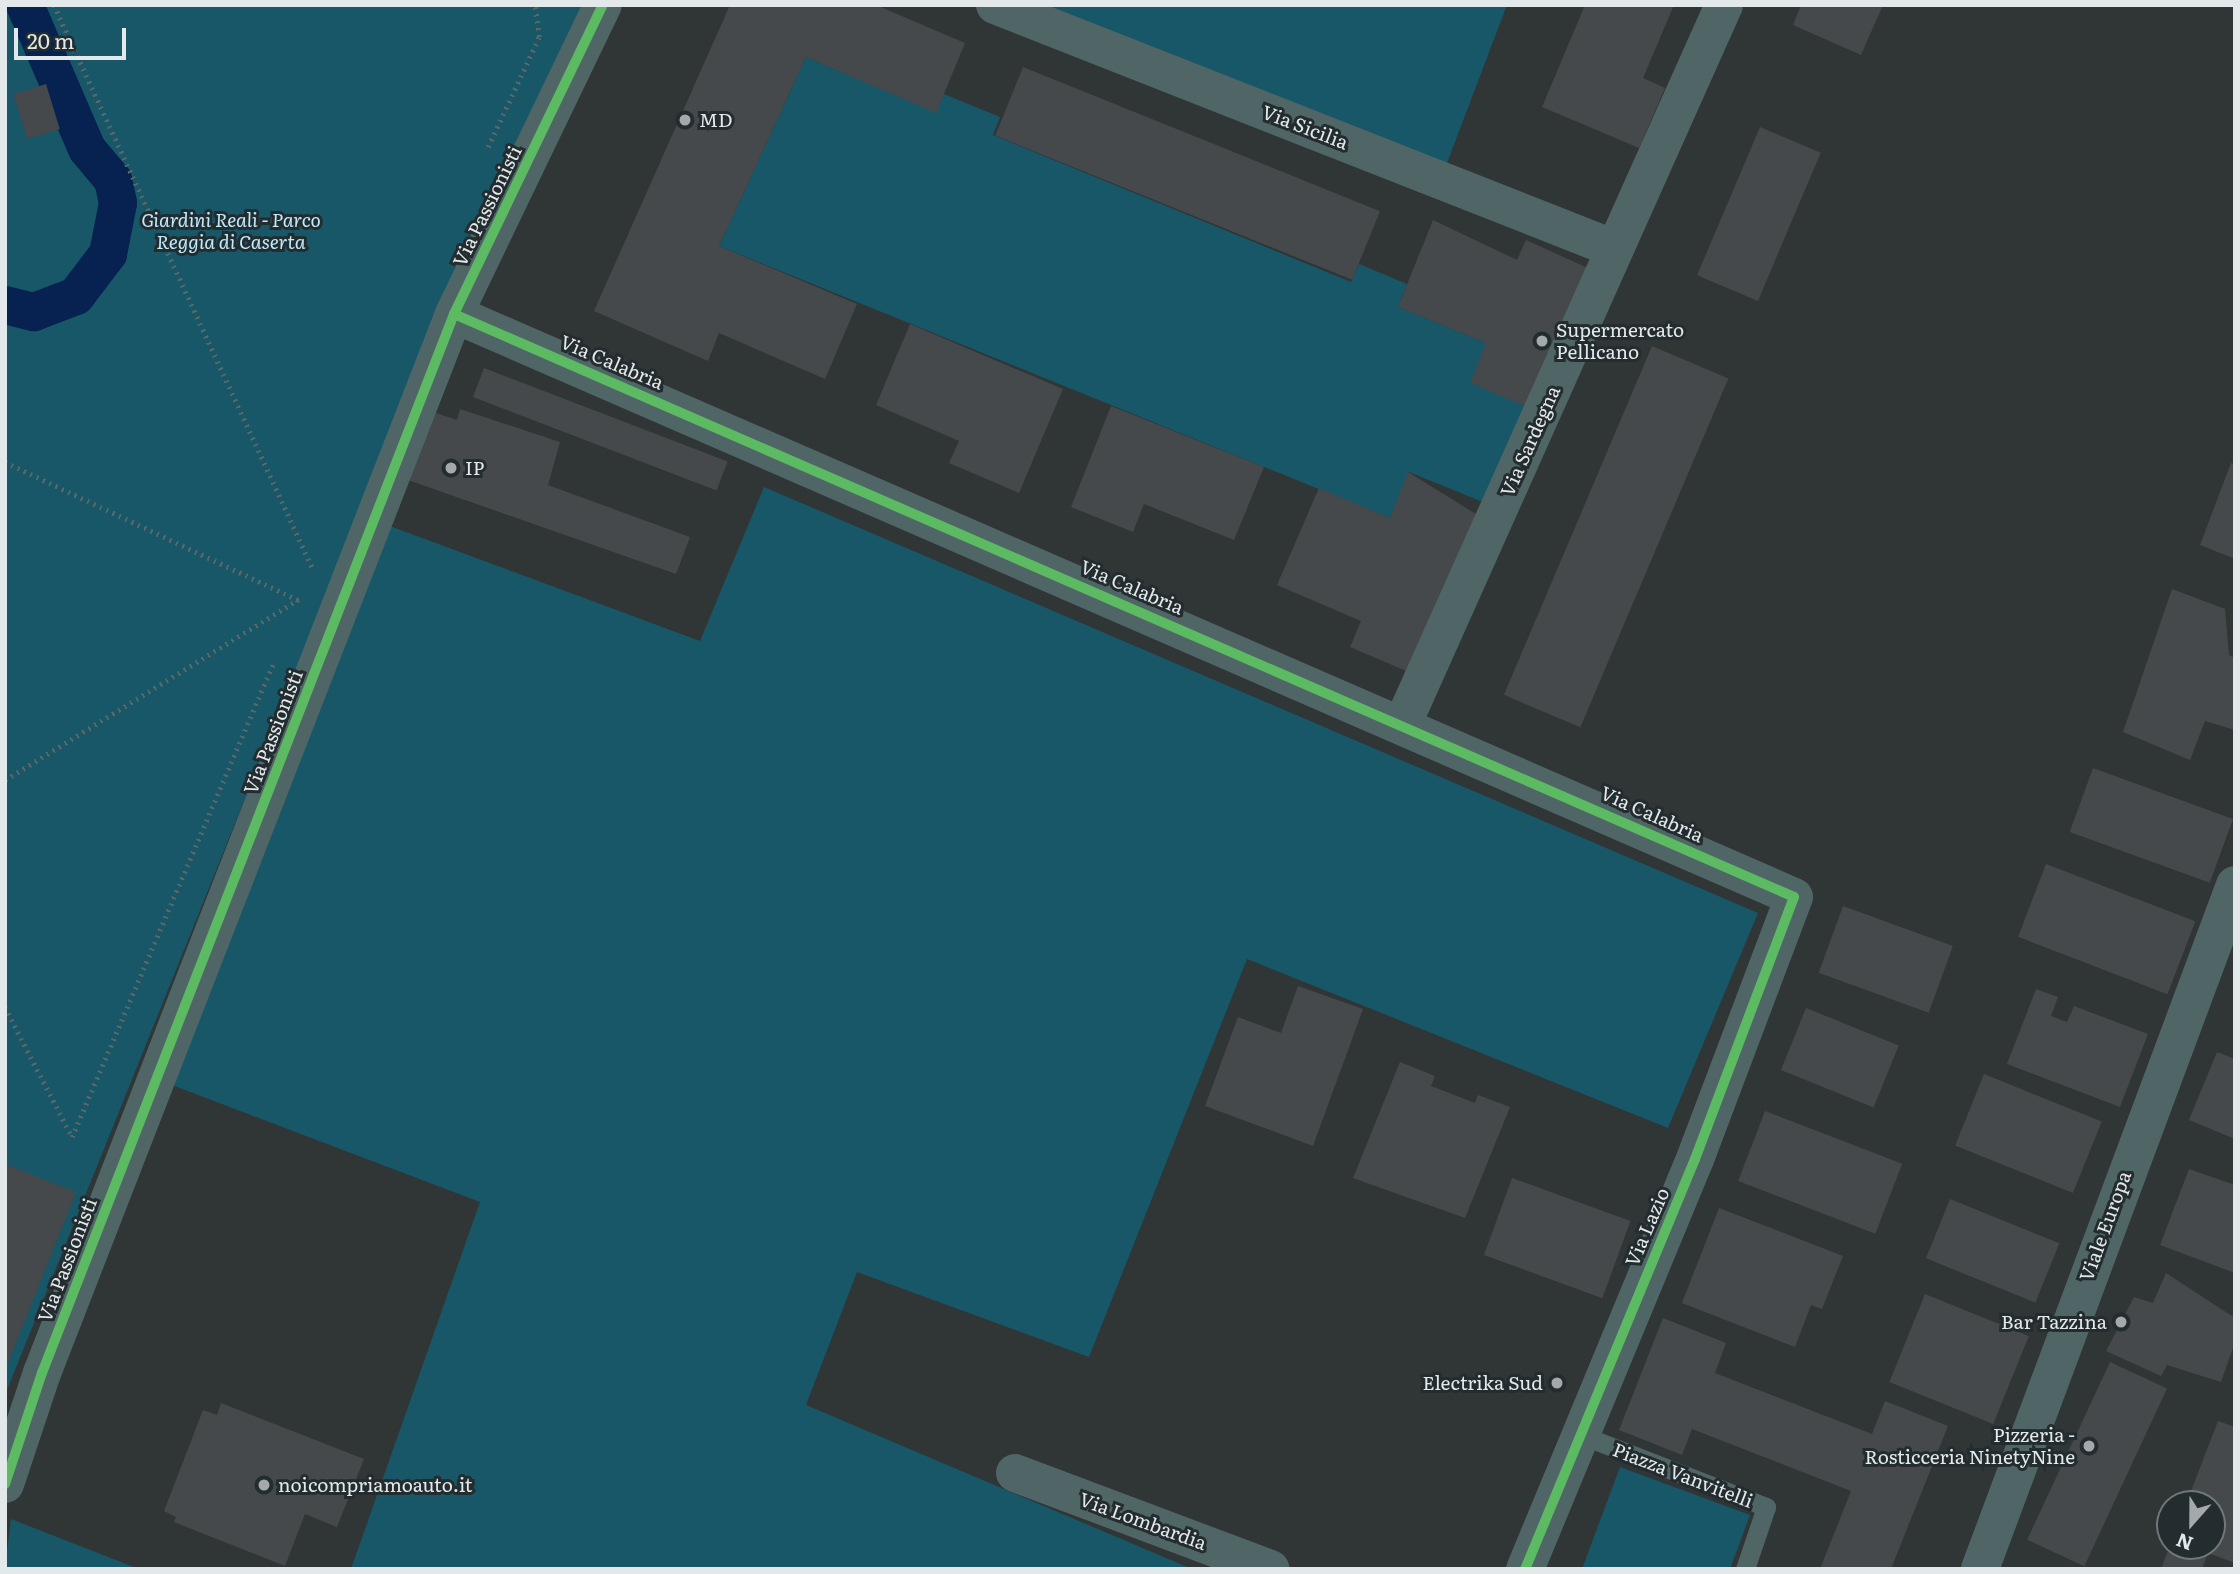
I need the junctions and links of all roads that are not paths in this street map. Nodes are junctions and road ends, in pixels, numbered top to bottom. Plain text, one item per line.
1 (603, 5) edge
2 (995, 5) edge
3 (1724, 5) edge
4 (1615, 249) junction
5 (454, 314) junction
6 (1403, 723) junction
7 (2235, 885) edge
8 (1794, 897) joint
9 (1579, 1434) junction
10 (1015, 1473) dead end
11 (5, 1484) edge
12 (1271, 1569) edge
13 (1525, 1569) edge
14 (1745, 1569) edge
15 (1980, 1569) edge

1 - 5 street, Via Passionisti
2 - 4 street, Via Sicilia
3 - 4 street, Via Sardegna
4 - 6 street, Via Sardegna
5 - 6 street, Via Calabria
5 - 11 street, Via Passionisti
6 - 8 street, Via Calabria
7 - 15 street, Viale Europa
8 - 9 street, Via Lazio
9 - 13 street, Via Lazio
9 - 14 lane, Piazza Vanvitelli
10 - 12 street, Via Lombardia

